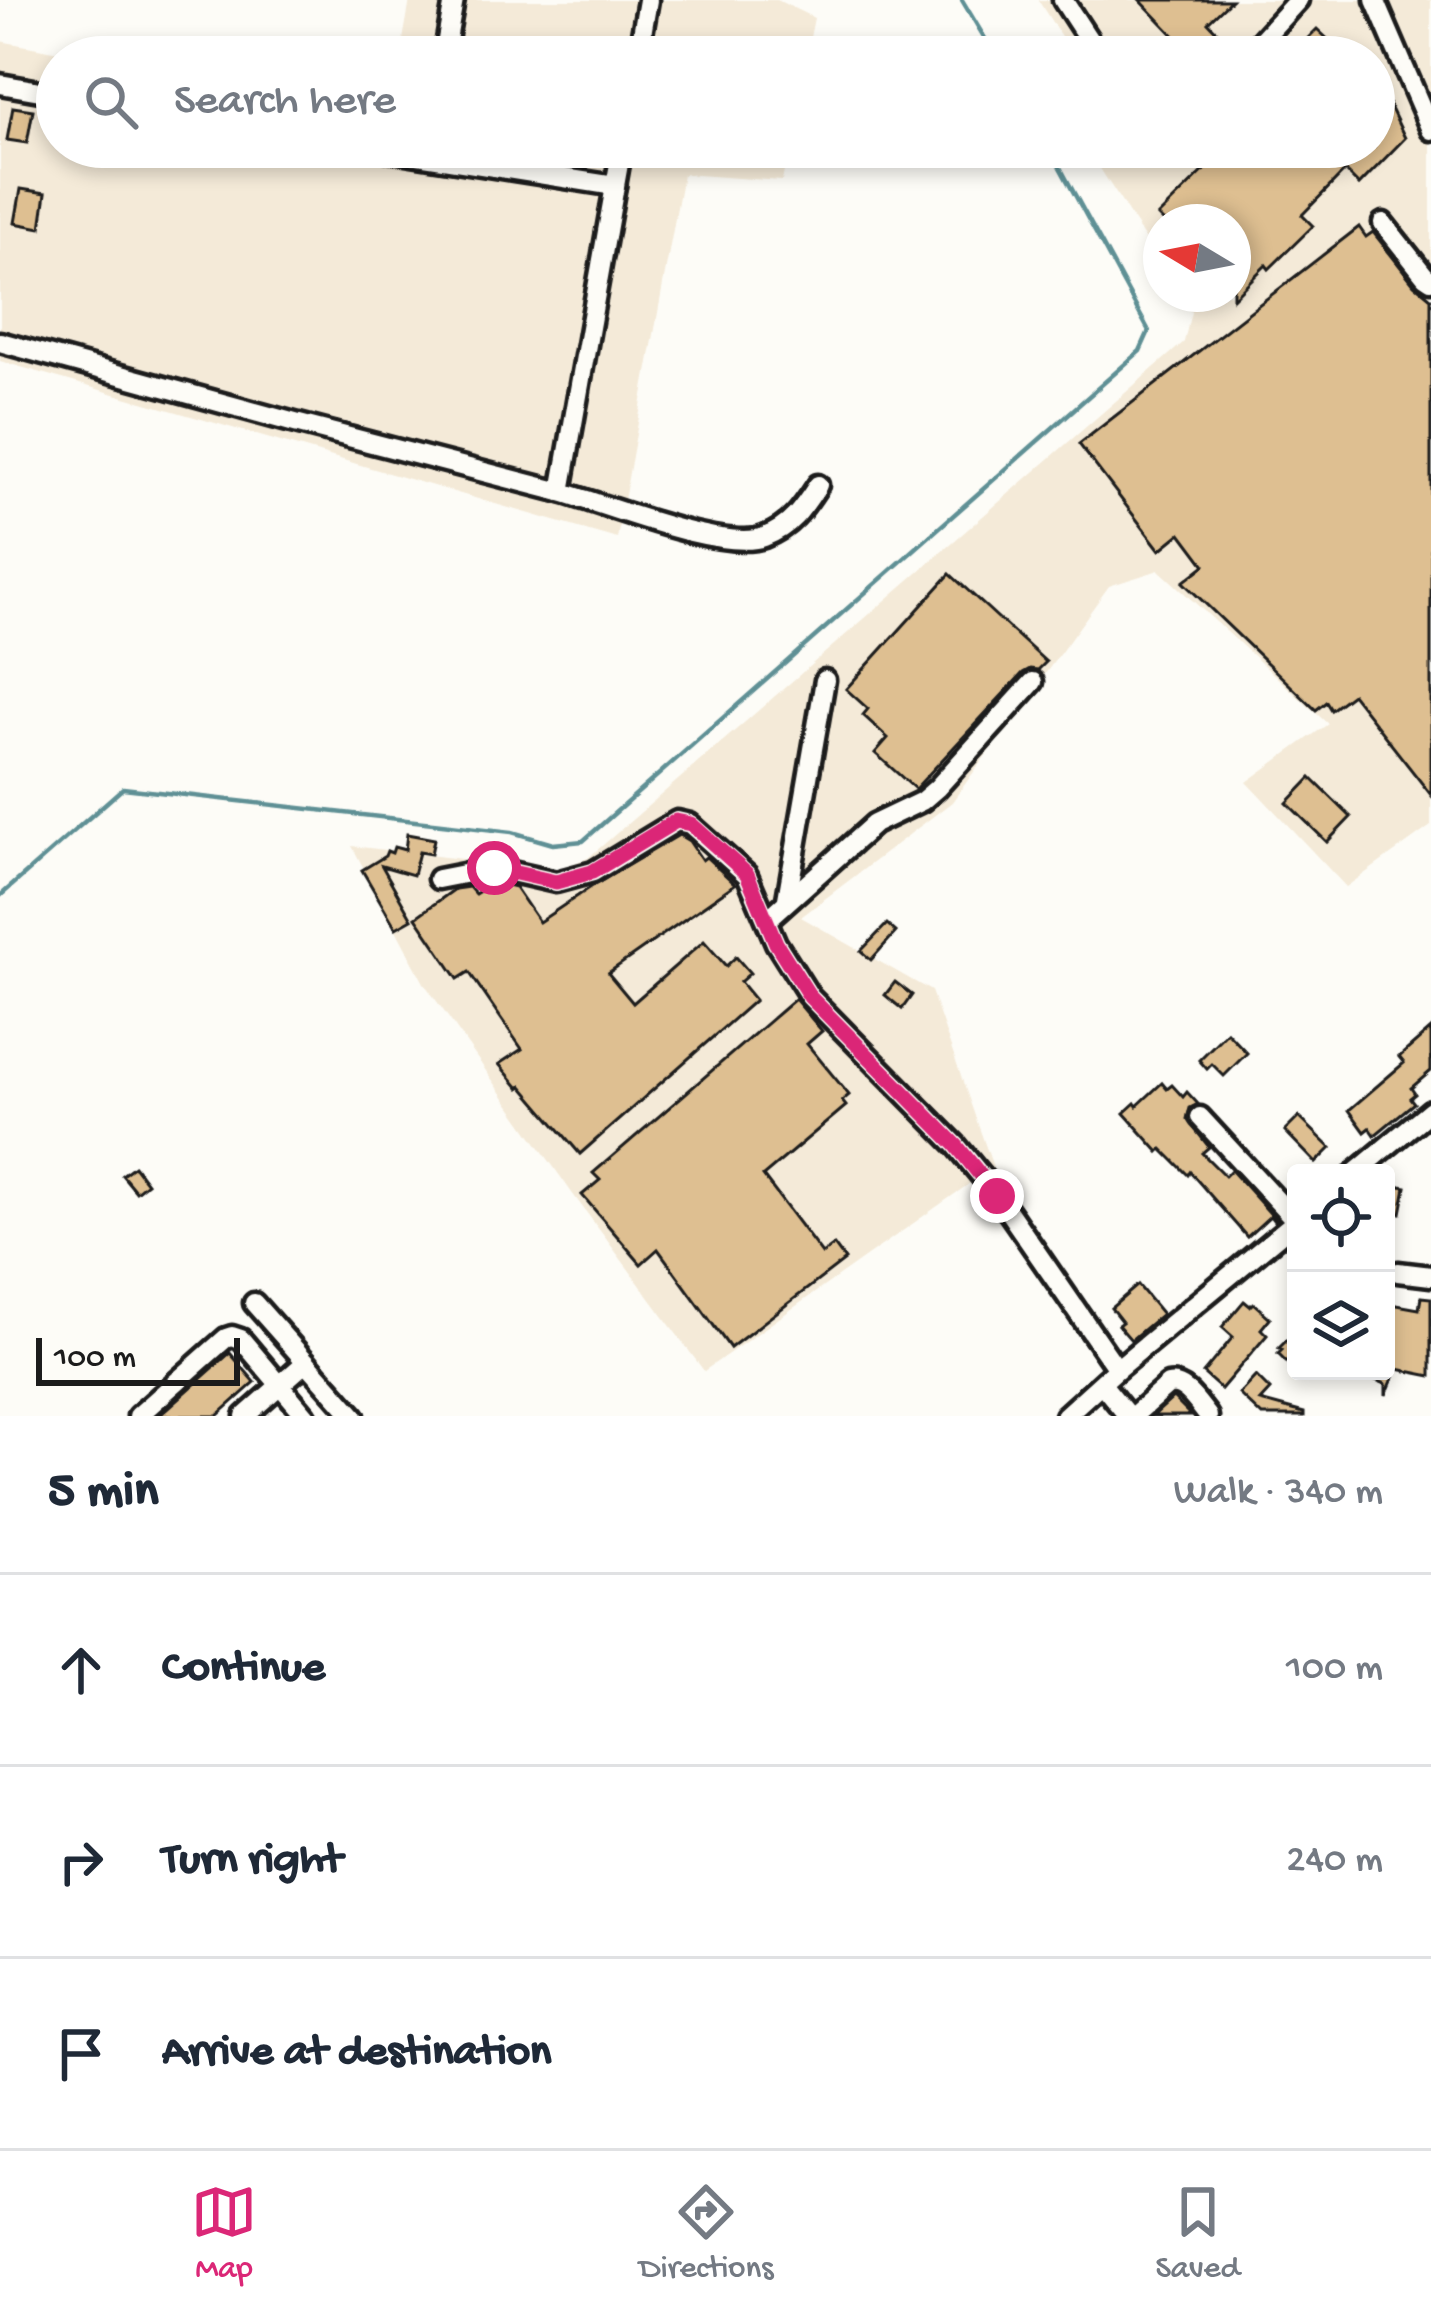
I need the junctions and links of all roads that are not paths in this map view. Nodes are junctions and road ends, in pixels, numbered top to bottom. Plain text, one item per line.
1 (454, 0) edge
2 (648, 0) edge
3 (1063, 0) edge
4 (1298, 0) edge
5 (1375, 0) edge
6 (448, 36) edge
7 (642, 36) edge
8 (1086, 36) edge
9 (1265, 36) edge
10 (1391, 36) edge
11 (1395, 46) edge
12 (0, 84) edge
13 (36, 90) edge
14 (1431, 130) edge
15 (515, 168) edge
16 (618, 168) edge
17 (615, 186) junction
18 (1383, 223) dead end
19 (1431, 280) edge
20 (0, 342) edge
21 (818, 485) dead end
22 (561, 492) junction
23 (825, 680) dead end
24 (1033, 682) dead end
25 (438, 879) dead end
26 (787, 899) junction
27 (768, 919) junction
28 (1431, 1110) edge
29 (1200, 1117) dead end
30 (1365, 1164) edge
31 (1287, 1211) edge
32 (1287, 1228) edge
33 (1398, 1271) dead end
34 (1431, 1276) edge
35 (254, 1303) dead end
36 (306, 1362) junction
37 (1117, 1369) junction
38 (281, 1384) junction
39 (1102, 1384) junction
40 (138, 1416) edge
41 (244, 1416) edge
42 (306, 1416) edge
43 (354, 1416) edge
44 (1064, 1416) edge
45 (1130, 1416) edge
46 (1208, 1416) edge

1 - 6 street
2 - 7 street
3 - 8 street
4 - 9 street
5 - 10 street
11 - 14 street
12 - 13 street
15 - 17 street
16 - 17 street
17 - 22 street
18 - 19 street
20 - 22 street
21 - 22 street
23 - 26 street
24 - 26 street
25 - 27 street
26 - 27 street
27 - 37 street
28 - 30 street
29 - 31 street
32 - 37 street
33 - 34 street
35 - 36 street
36 - 38 street
36 - 43 street
37 - 39 street
38 - 40 street
38 - 41 street
38 - 42 street
39 - 44 street
39 - 45 street
45 - 46 street

